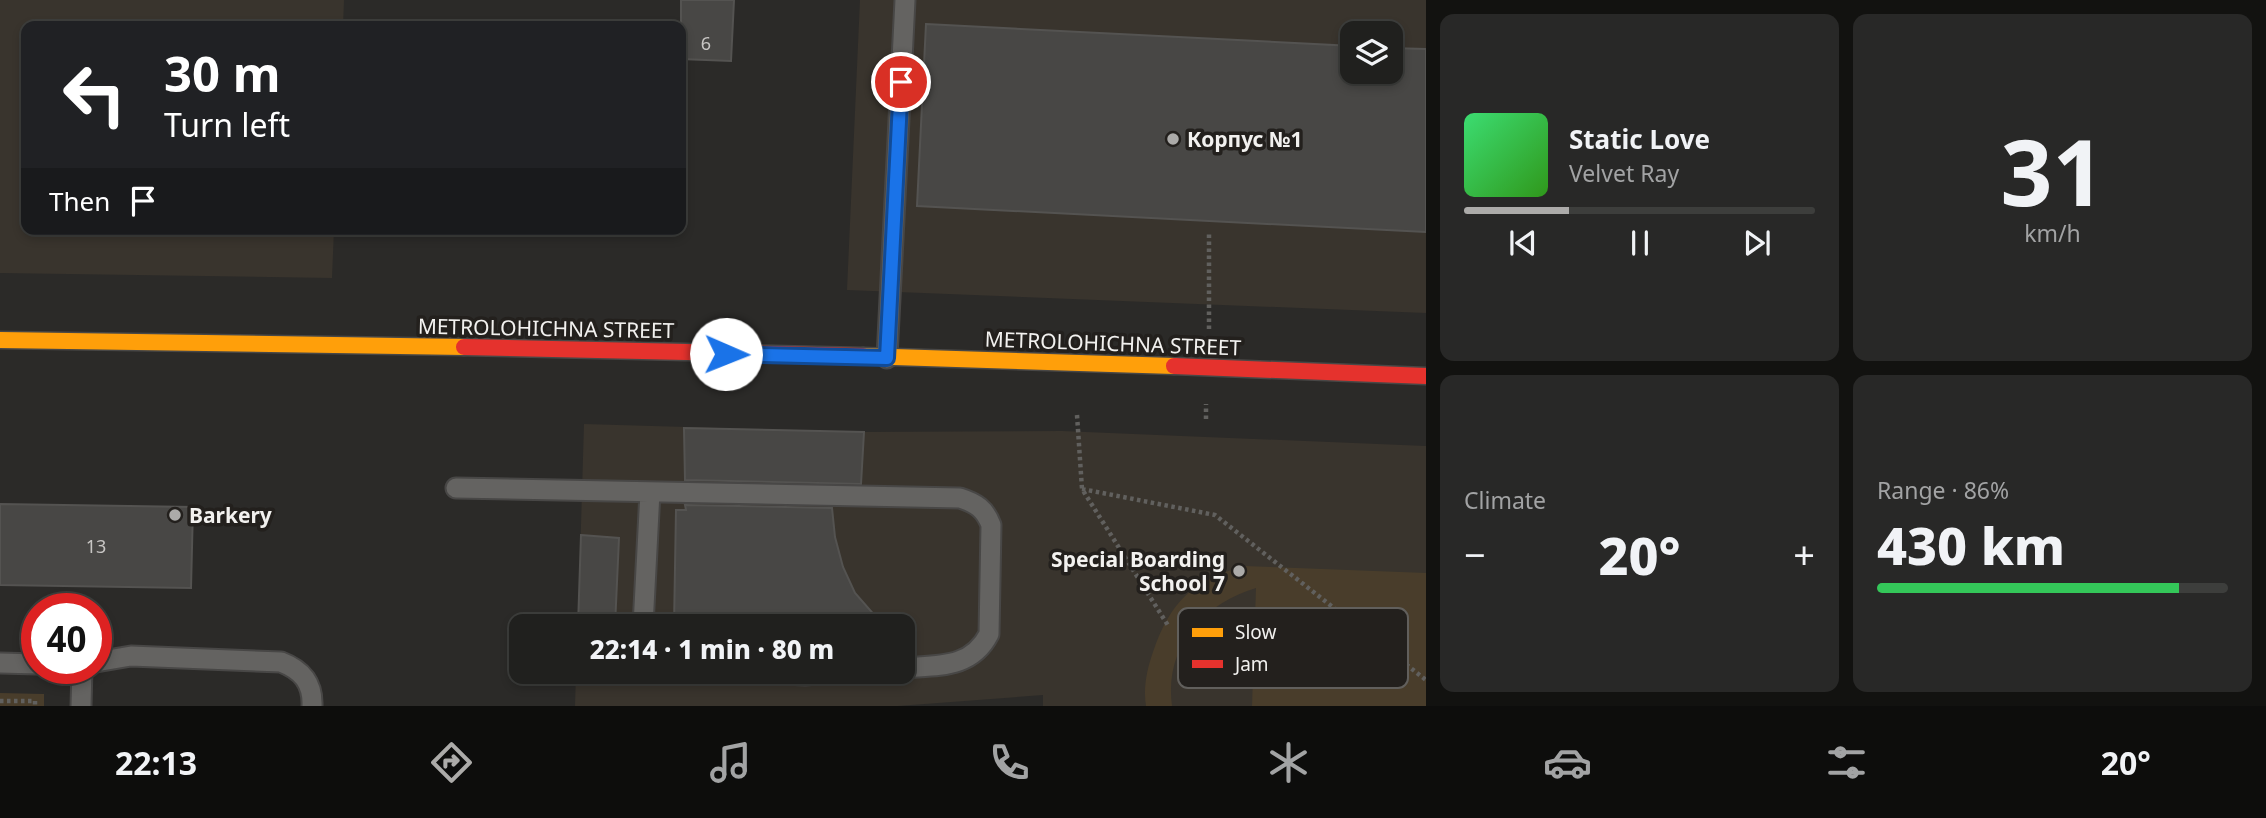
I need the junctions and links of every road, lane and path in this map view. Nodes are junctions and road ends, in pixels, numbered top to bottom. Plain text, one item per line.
1 (905, 0) edge
2 (1209, 232) dead end
3 (1209, 314) dead end
4 (0, 340) edge
5 (887, 358) junction
6 (1426, 376) edge
7 (1077, 415) dead end
8 (456, 488) dead end
9 (1082, 489) junction
10 (650, 492) junction
11 (1334, 608) edge
12 (644, 614) edge
13 (1169, 627) dead end
14 (112, 659) edge
15 (0, 663) edge
16 (21, 664) edge
17 (1408, 666) edge
18 (915, 667) edge
19 (1426, 680) edge
20 (82, 684) edge
21 (0, 701) edge
22 (35, 706) edge
23 (81, 706) edge
24 (312, 706) edge

1 - 5 lane
2 - 3 path
4 - 5 street, METROLOHICHNA STREET
5 - 6 street, METROLOHICHNA STREET
7 - 9 path
8 - 10 lane
9 - 11 path
9 - 13 path
10 - 12 lane
10 - 18 lane
14 - 24 lane
15 - 16 lane
17 - 19 path
20 - 23 lane
21 - 22 path

